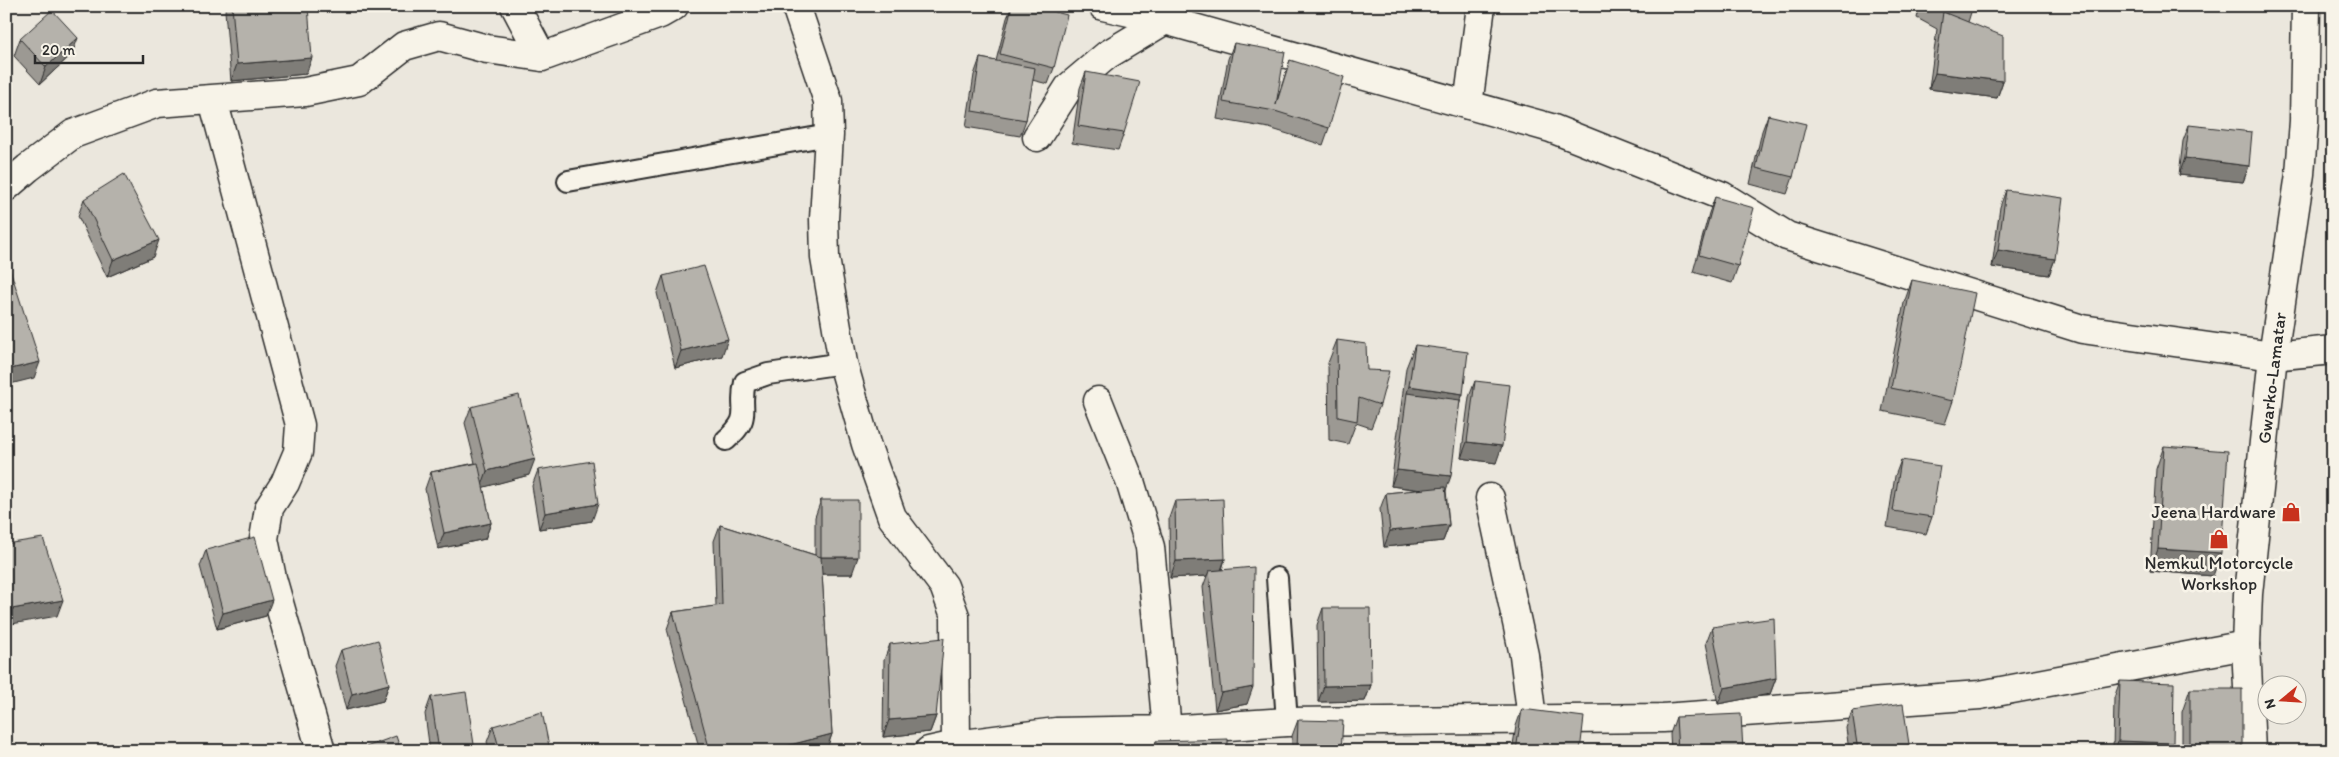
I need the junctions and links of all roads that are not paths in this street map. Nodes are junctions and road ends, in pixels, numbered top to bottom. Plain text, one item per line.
1 (515, 6) edge
2 (674, 6) edge
3 (796, 6) edge
4 (1481, 6) edge
5 (2306, 6) edge
6 (1118, 8) edge
7 (1165, 20) junction
8 (542, 57) junction
9 (213, 100) junction
10 (1468, 105) junction
11 (829, 135) junction
12 (1037, 137) dead end
13 (568, 181) dead end
14 (6, 188) edge
15 (2333, 350) edge
16 (2273, 356) junction
17 (843, 363) junction
18 (1098, 401) dead end
19 (726, 440) dead end
20 (1490, 498) dead end
21 (1277, 578) dead end
22 (2246, 645) junction
23 (1532, 719) junction
24 (1286, 722) junction
25 (1167, 730) junction
26 (956, 745) junction
27 (321, 751) edge
28 (929, 751) edge
29 (2251, 751) edge

1 - 8 street
2 - 8 street
3 - 11 street
4 - 10 street
5 - 16 street, Gwarko-Lamatar
6 - 7 street
7 - 10 street
7 - 12 street
8 - 9 street
9 - 14 street
9 - 27 street
10 - 16 street
11 - 13 lane
11 - 17 street
15 - 16 street
16 - 22 street, Gwarko-Lamatar
17 - 19 lane
17 - 26 street
18 - 25 street
20 - 23 street
21 - 24 lane
22 - 23 street
22 - 29 street, Gwarko-Lamatar
23 - 24 street
24 - 25 street
25 - 26 street
26 - 28 street

